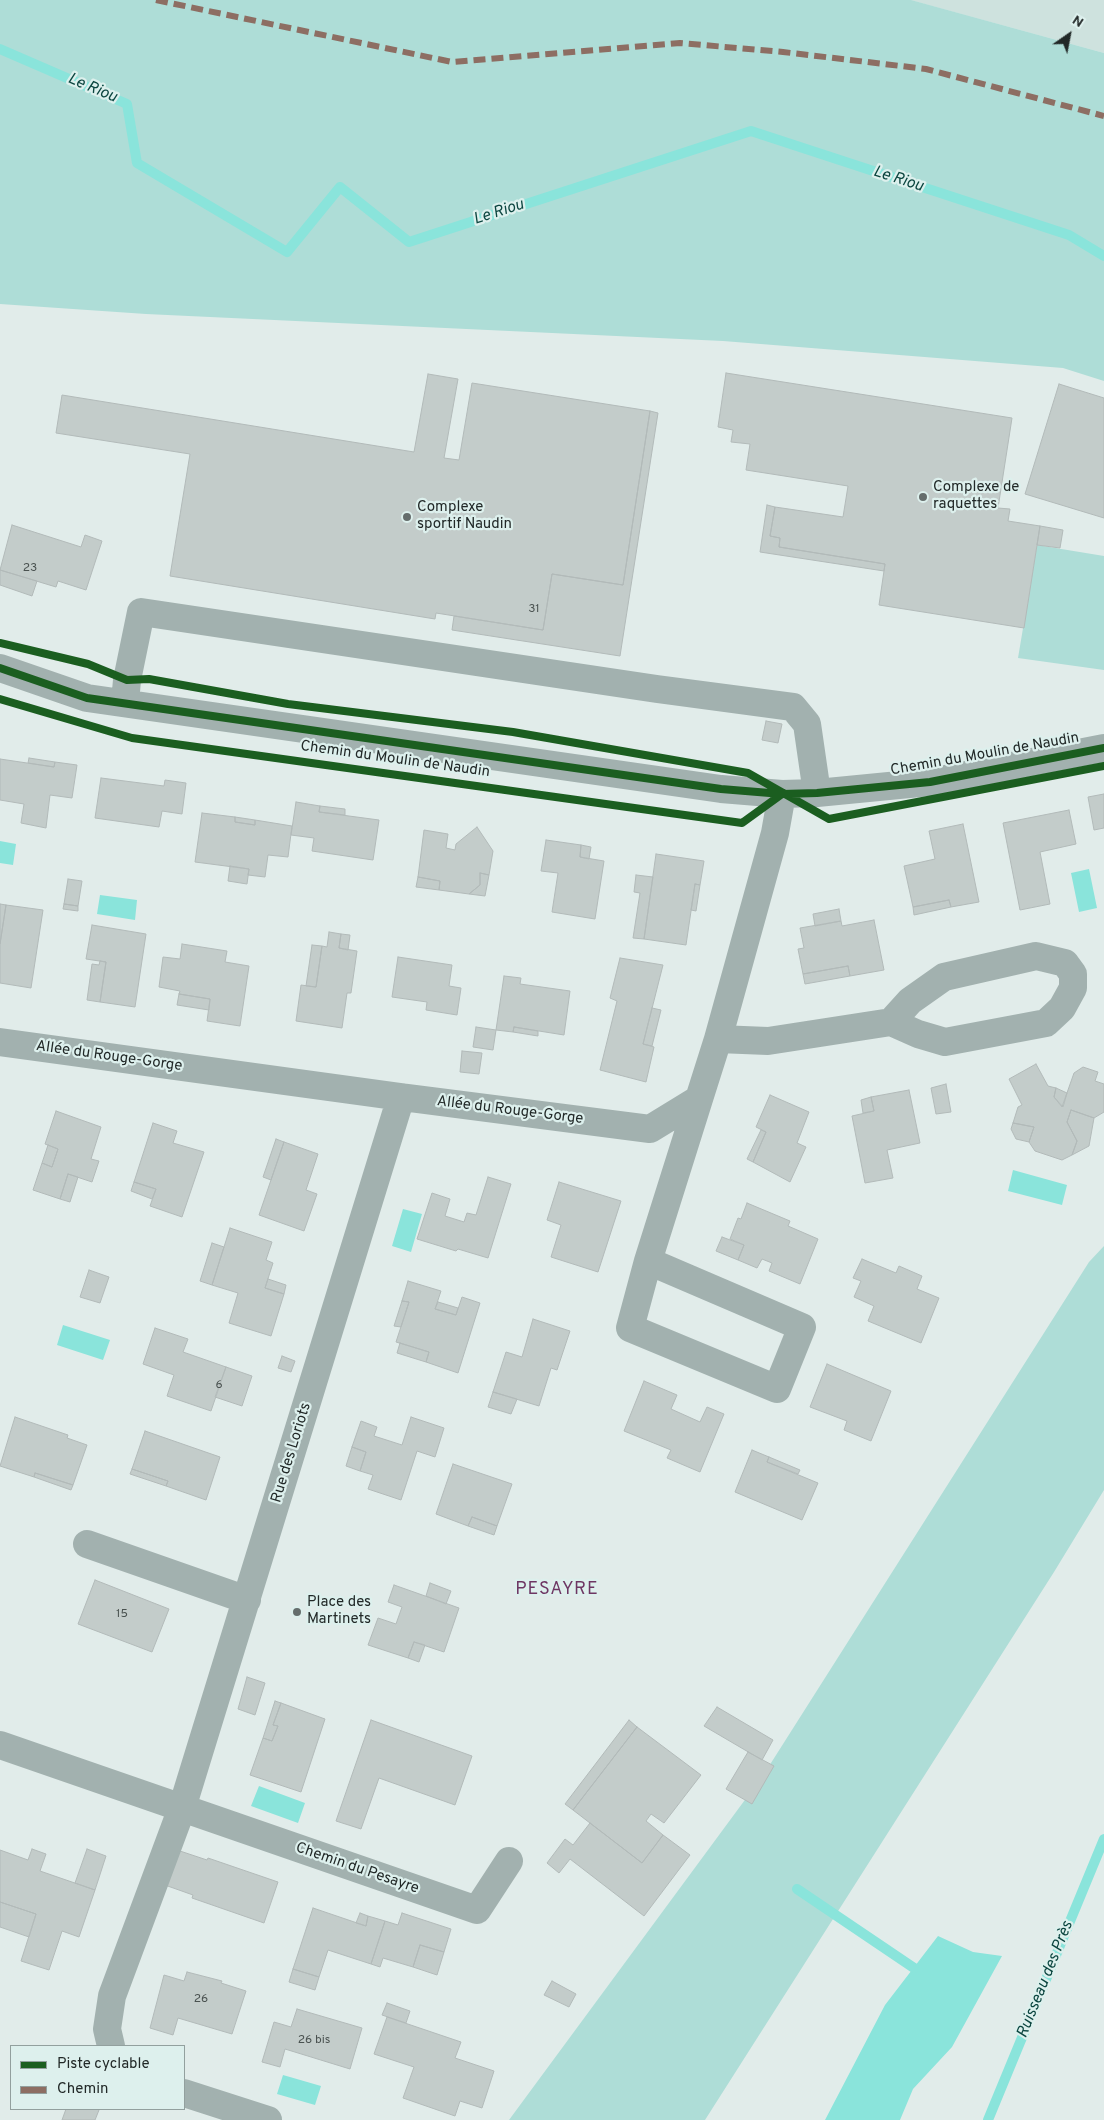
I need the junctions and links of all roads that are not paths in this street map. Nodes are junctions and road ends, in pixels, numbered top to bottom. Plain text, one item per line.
1 (0, 668) edge
2 (125, 703) junction
3 (1104, 748) edge
4 (782, 794) junction
5 (817, 794) junction
6 (891, 1022) junction
7 (718, 1038) junction
8 (0, 1042) edge
9 (401, 1097) junction
10 (699, 1099) junction
11 (648, 1261) junction
12 (87, 1544) dead end
13 (247, 1600) junction
14 (0, 1745) edge
15 (182, 1808) junction
16 (509, 1862) dead end
17 (111, 2045) edge
18 (185, 2093) edge
19 (268, 2120) edge

1 - 2 street, Chemin du Moulin de Naudin
2 - 4 street, Chemin du Moulin de Naudin
2 - 5 street
3 - 5 street, Chemin du Moulin de Naudin
4 - 5 street, Chemin du Moulin de Naudin
4 - 7 street
6 - 6 street
6 - 7 street
7 - 10 street
8 - 9 street, Allée du Rouge-Gorge
9 - 10 street, Allée du Rouge-Gorge
9 - 13 street, Rue des Loriots
10 - 11 street
11 - 11 street
12 - 13 street
13 - 15 street, Rue des Loriots
14 - 15 street, Chemin du Pesayre
15 - 16 street, Chemin du Pesayre
15 - 17 street
18 - 19 street

